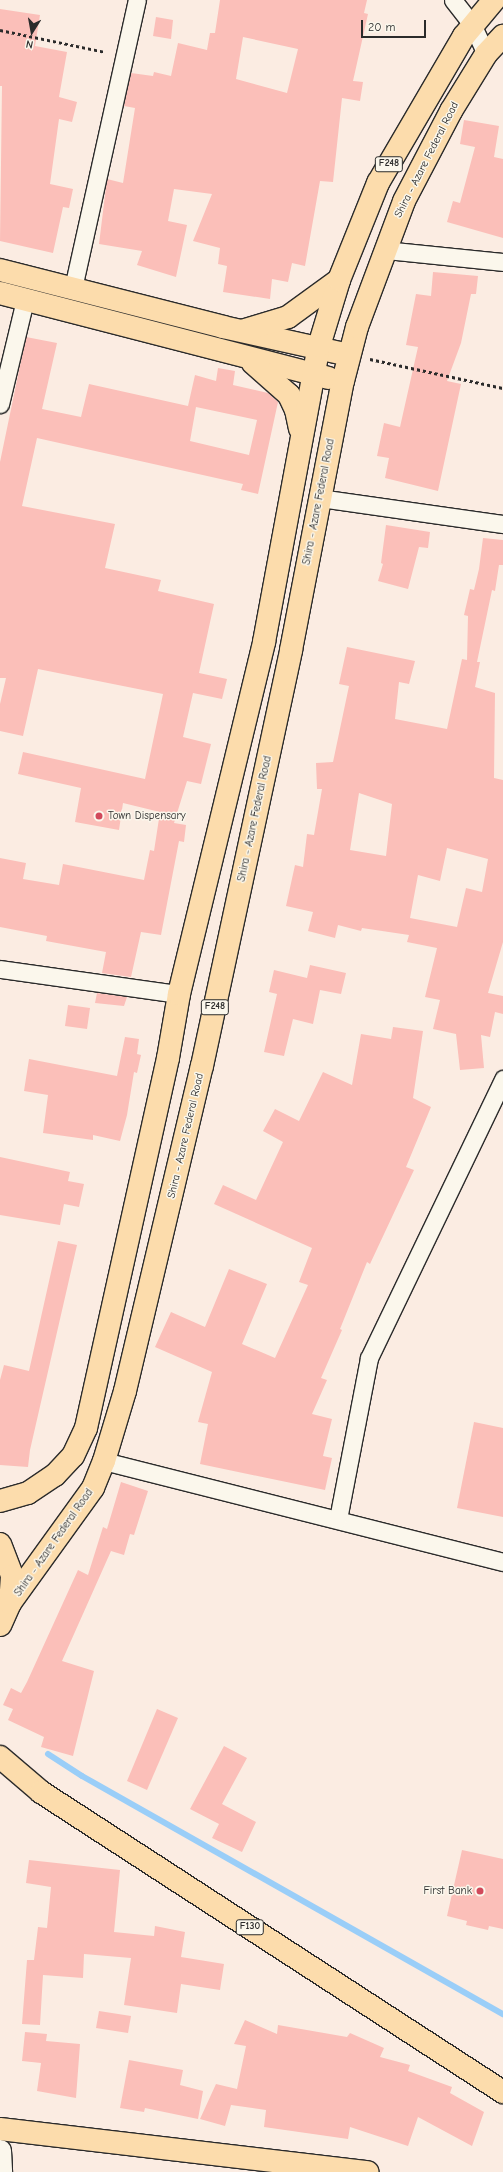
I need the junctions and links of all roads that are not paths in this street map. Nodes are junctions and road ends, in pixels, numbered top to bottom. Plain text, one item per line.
1 (137, 0) edge
2 (453, 0) edge
3 (494, 0) edge
4 (472, 24) junction
5 (503, 36) edge
6 (486, 54) junction
7 (384, 250) junction
8 (503, 262) edge
9 (0, 270) edge
10 (339, 280) junction
11 (73, 288) junction
12 (0, 293) edge
13 (25, 300) junction
14 (243, 331) junction
15 (319, 346) junction
16 (349, 355) junction
17 (243, 356) junction
18 (313, 375) junction
19 (343, 381) junction
20 (0, 404) edge
21 (302, 438) junction
22 (320, 498) junction
23 (503, 524) edge
24 (0, 969) edge
25 (179, 994) junction
26 (503, 1079) edge
27 (147, 1154) junction
28 (182, 1156) junction
29 (104, 1461) junction
30 (0, 1501) edge
31 (338, 1520) junction
32 (0, 1544) edge
33 (503, 1562) edge
34 (10, 1603) junction
35 (0, 1625) edge
36 (0, 1757) edge
37 (503, 2092) edge
38 (0, 2129) edge
39 (0, 2150) edge
40 (1, 2172) edge
41 (367, 2172) edge

1 - 11 street
2 - 4 street
3 - 4 main road, F248
4 - 6 street
4 - 10 main road, F248
5 - 6 main road, Shira - Azare Federal Road / F248
6 - 7 main road, Shira - Azare Federal Road / F248
7 - 8 street
7 - 16 main road, Shira - Azare Federal Road / F248
9 - 11 main road
10 - 14 main road
10 - 15 main road, F248
11 - 14 main road
12 - 13 main road
13 - 17 main road
13 - 20 street
14 - 15 main road
15 - 16 main road
15 - 18 main road, F248
16 - 19 main road, Shira - Azare Federal Road / F248
17 - 18 main road
17 - 21 main road
18 - 19 main road
18 - 21 main road, F248
19 - 22 main road, Shira - Azare Federal Road / F248
21 - 25 main road, F248
22 - 23 street
22 - 28 main road, Shira - Azare Federal Road / F248
24 - 25 street
25 - 27 main road, F248
26 - 31 street
27 - 28 main road
27 - 30 main road, F248
28 - 29 main road, Shira - Azare Federal Road / F248
29 - 31 street
29 - 34 main road, Shira - Azare Federal Road / F248
31 - 33 street
32 - 34 main road
34 - 35 main road
36 - 37 main road, F130
38 - 41 main road
39 - 40 street

